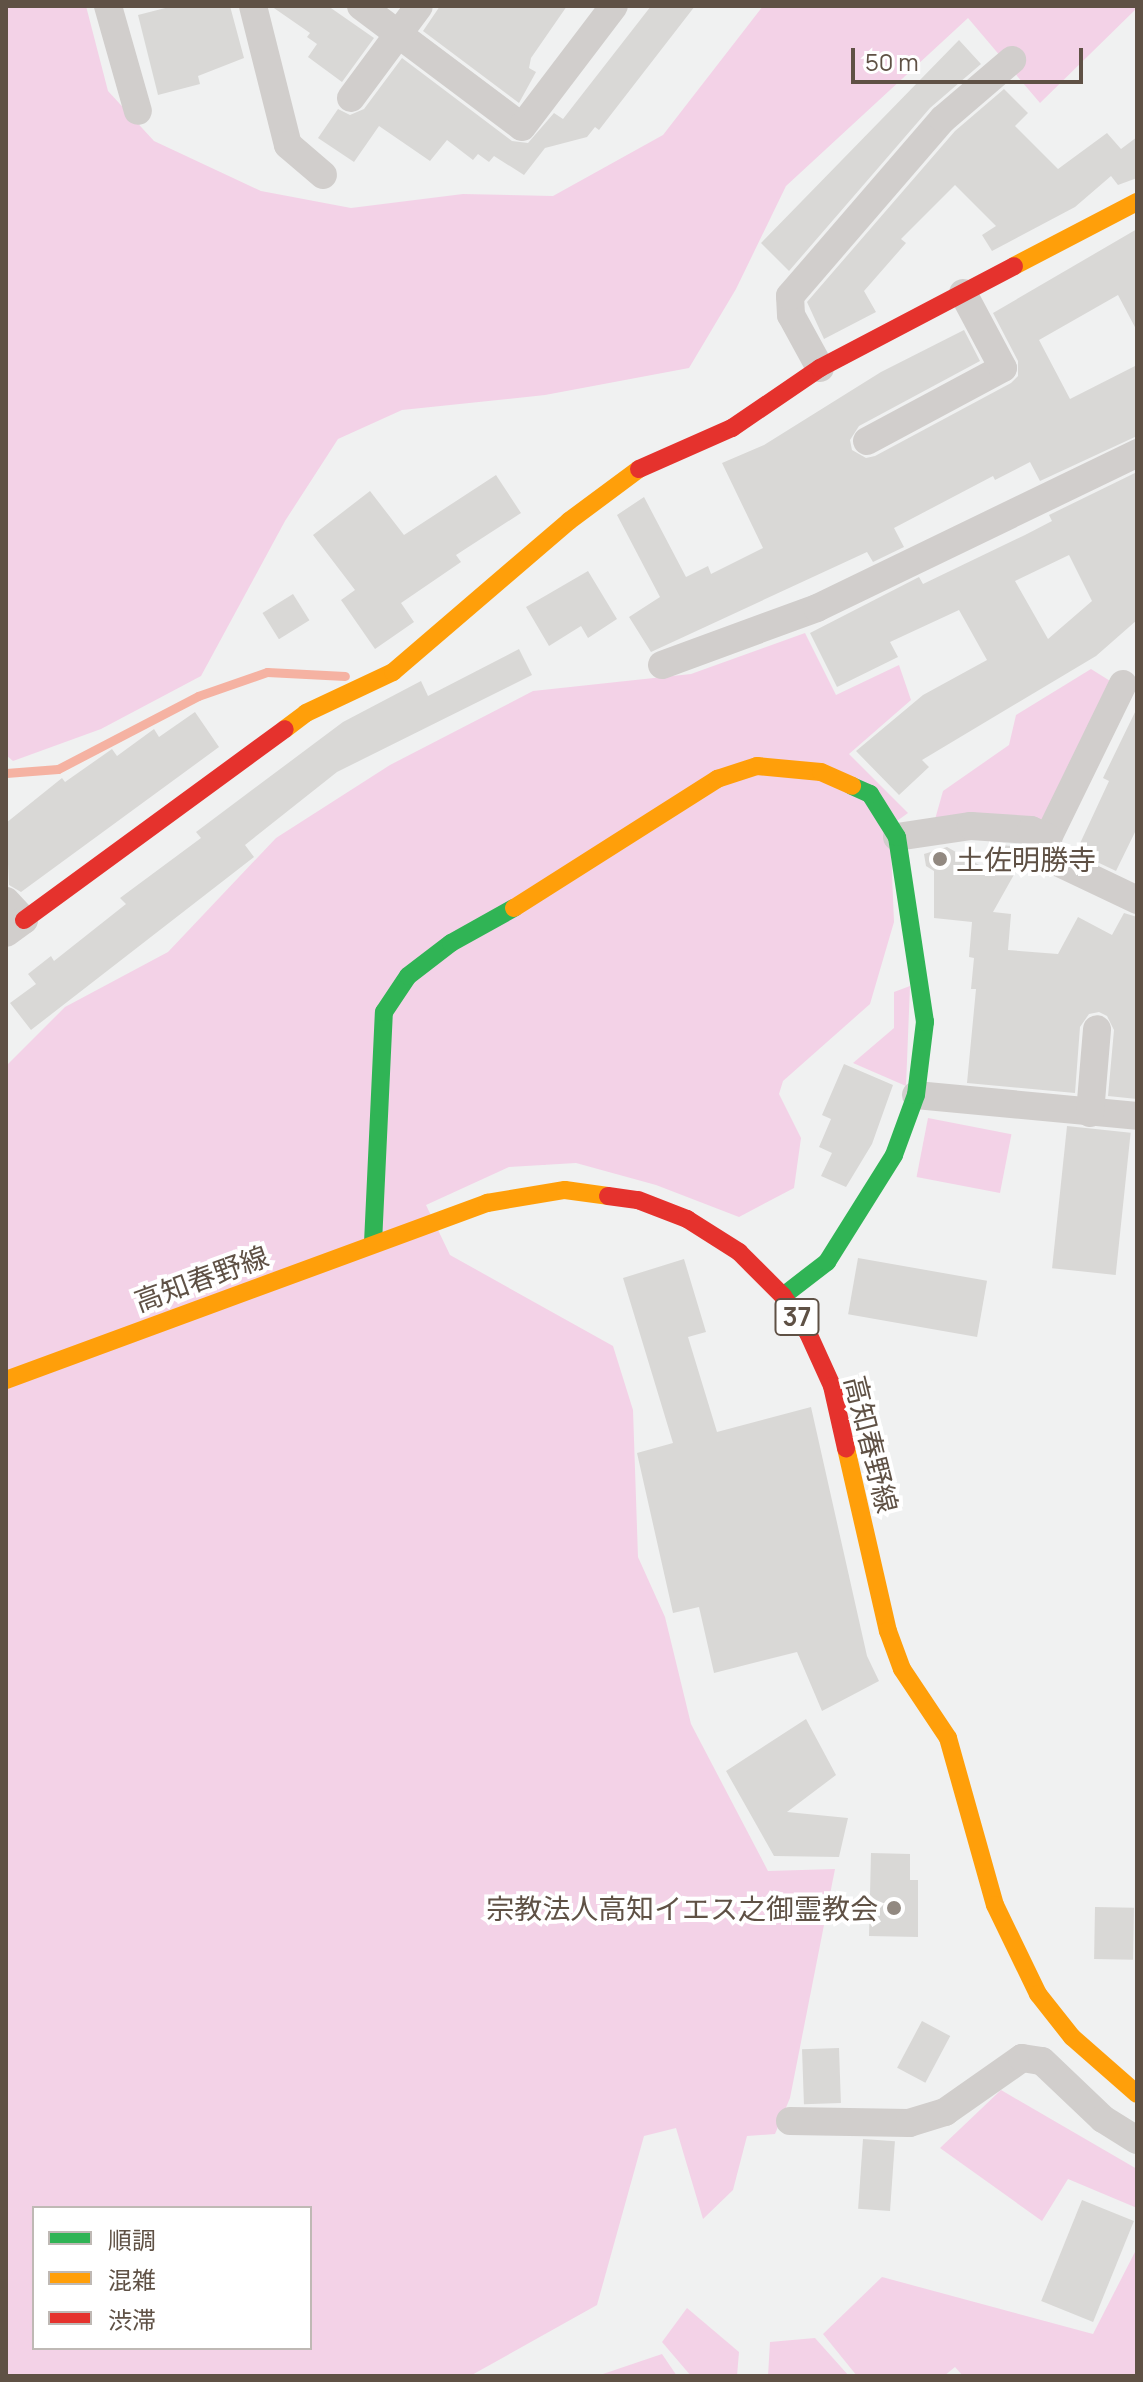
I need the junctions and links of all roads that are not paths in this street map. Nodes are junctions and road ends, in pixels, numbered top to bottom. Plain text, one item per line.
1 (108, 6) edge
2 (253, 6) edge
3 (361, 6) edge
4 (419, 6) edge
5 (614, 6) edge
6 (398, 33) junction
7 (1012, 60) dead end
8 (351, 98) dead end
9 (138, 111) dead end
10 (323, 175) dead end
11 (1137, 202) edge
12 (963, 293) junction
13 (820, 368) junction
14 (867, 441) dead end
15 (1137, 453) edge
16 (662, 665) dead end
17 (1123, 684) dead end
18 (897, 837) junction
19 (1048, 838) junction
20 (1137, 900) edge
21 (12, 918) edge
22 (1097, 1029) dead end
23 (916, 1095) junction
24 (1090, 1113) junction
25 (1137, 1116) edge
26 (373, 1243) junction
27 (783, 1296) junction
28 (6, 1380) edge
29 (1137, 2094) edge
30 (790, 2121) dead end
31 (1137, 2140) edge

1 - 9 street
2 - 10 street
3 - 6 street
4 - 6 street
5 - 6 street
6 - 8 street
7 - 13 street
11 - 12 street
12 - 13 street
12 - 14 street
13 - 21 street
15 - 16 street
17 - 19 street
18 - 19 street
18 - 23 street
18 - 26 street
19 - 20 street
22 - 24 street
23 - 24 street
23 - 27 street
24 - 25 street
26 - 27 street, 高知春野線 / 37
26 - 28 street, 高知春野線 / 37
27 - 29 street, 高知春野線 / 37
30 - 31 street

